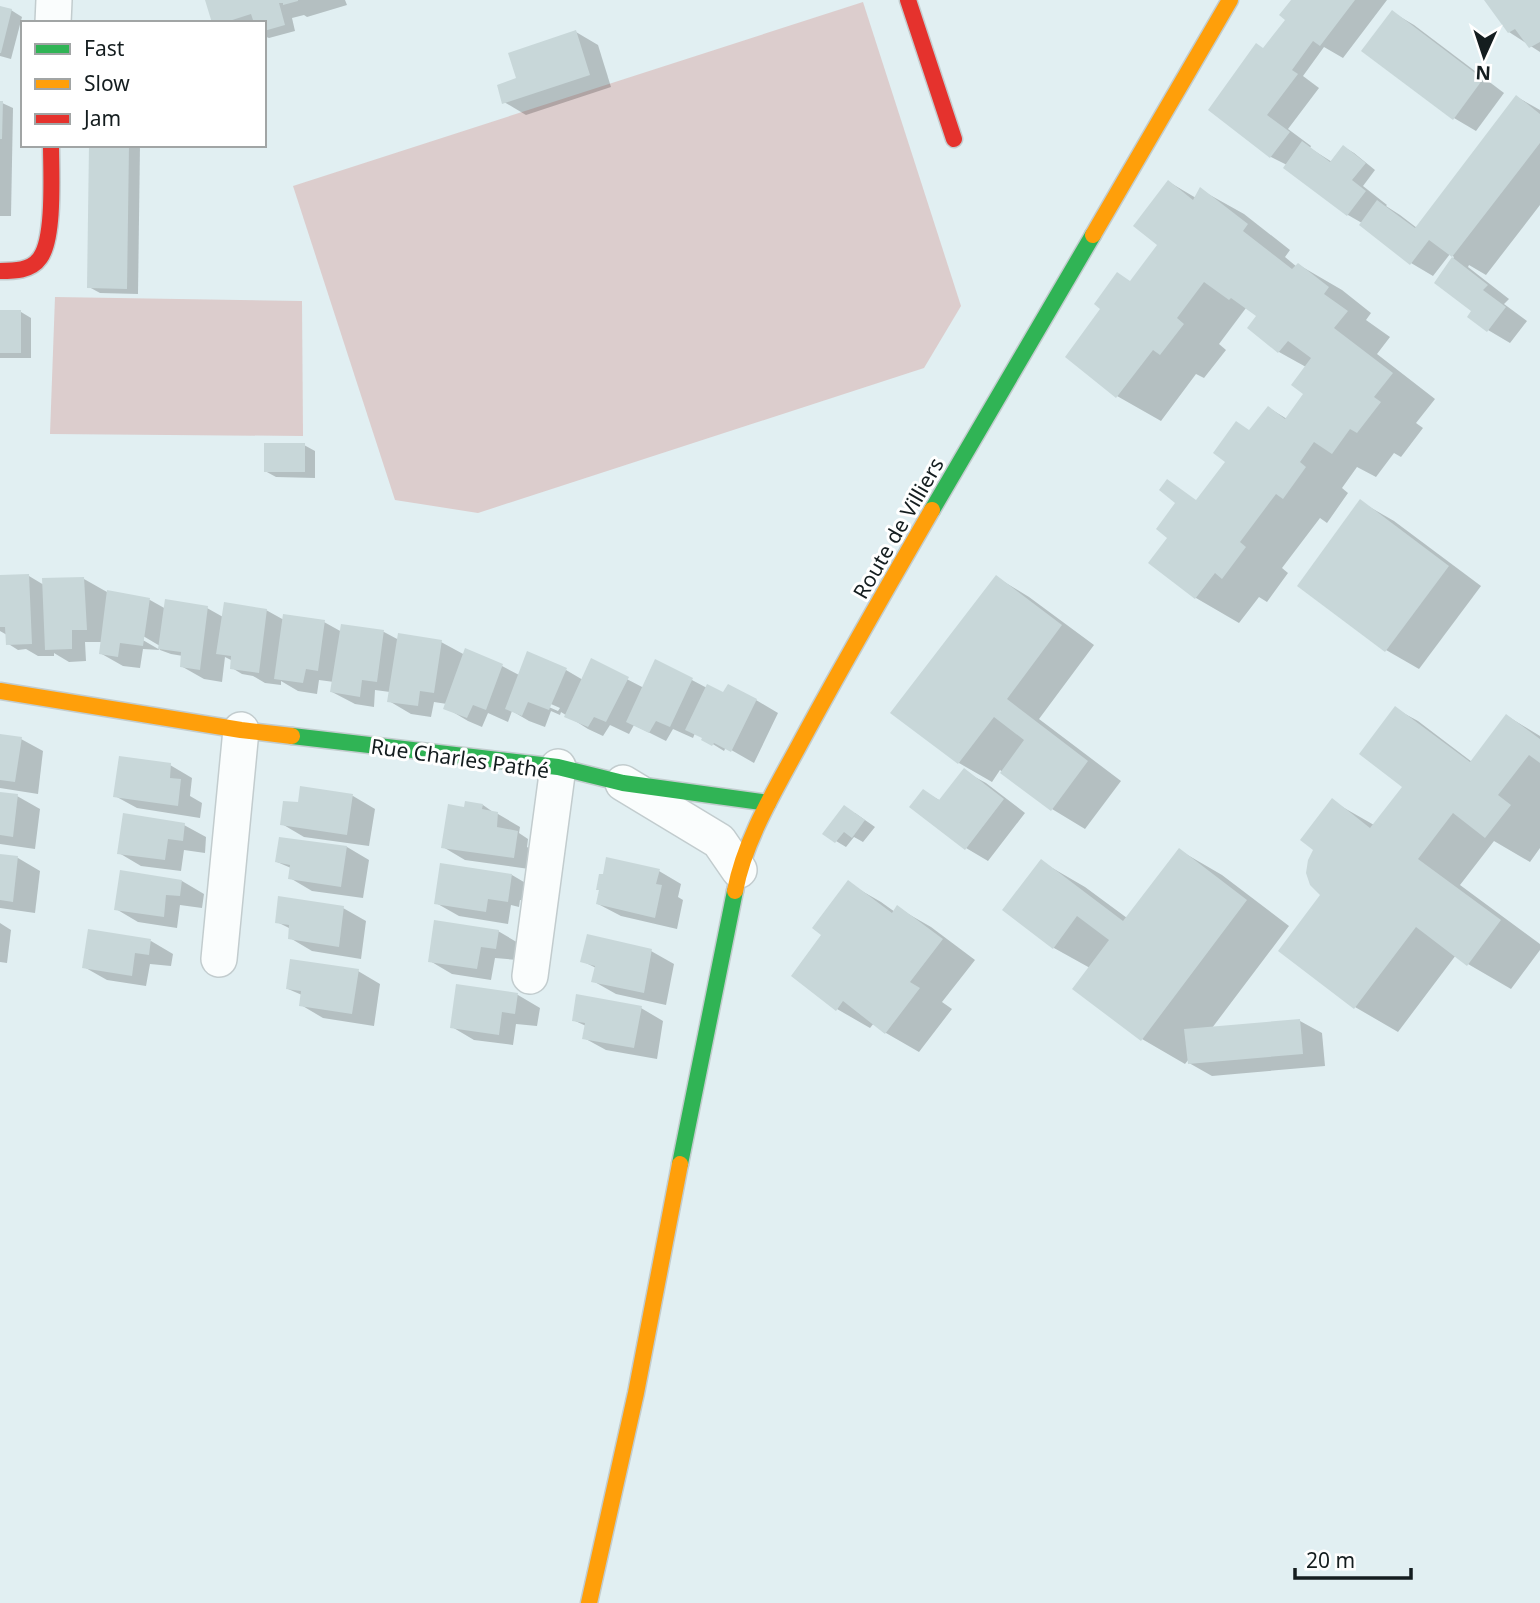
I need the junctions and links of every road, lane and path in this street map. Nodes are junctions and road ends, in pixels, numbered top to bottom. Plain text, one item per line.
1 (54, 0) edge
2 (908, 0) edge
3 (1230, 0) edge
4 (53, 21) edge
5 (954, 139) dead end
6 (51, 147) edge
7 (0, 271) edge
8 (0, 691) edge
9 (241, 730) junction
10 (558, 767) junction
11 (623, 783) junction
12 (768, 803) junction
13 (739, 870) junction
14 (219, 959) dead end
15 (530, 976) dead end
16 (589, 1603) edge

1 - 4 street
2 - 5 main road
3 - 12 main road, Route de Villiers
6 - 7 main road
8 - 9 main road, Rue Charles Pathé
9 - 10 main road, Rue Charles Pathé
9 - 14 street
10 - 11 main road
10 - 15 street, Rue Charles Pathé
11 - 12 main road
11 - 13 street
12 - 13 main road, Route de Villiers
13 - 16 main road, Route de Villiers

